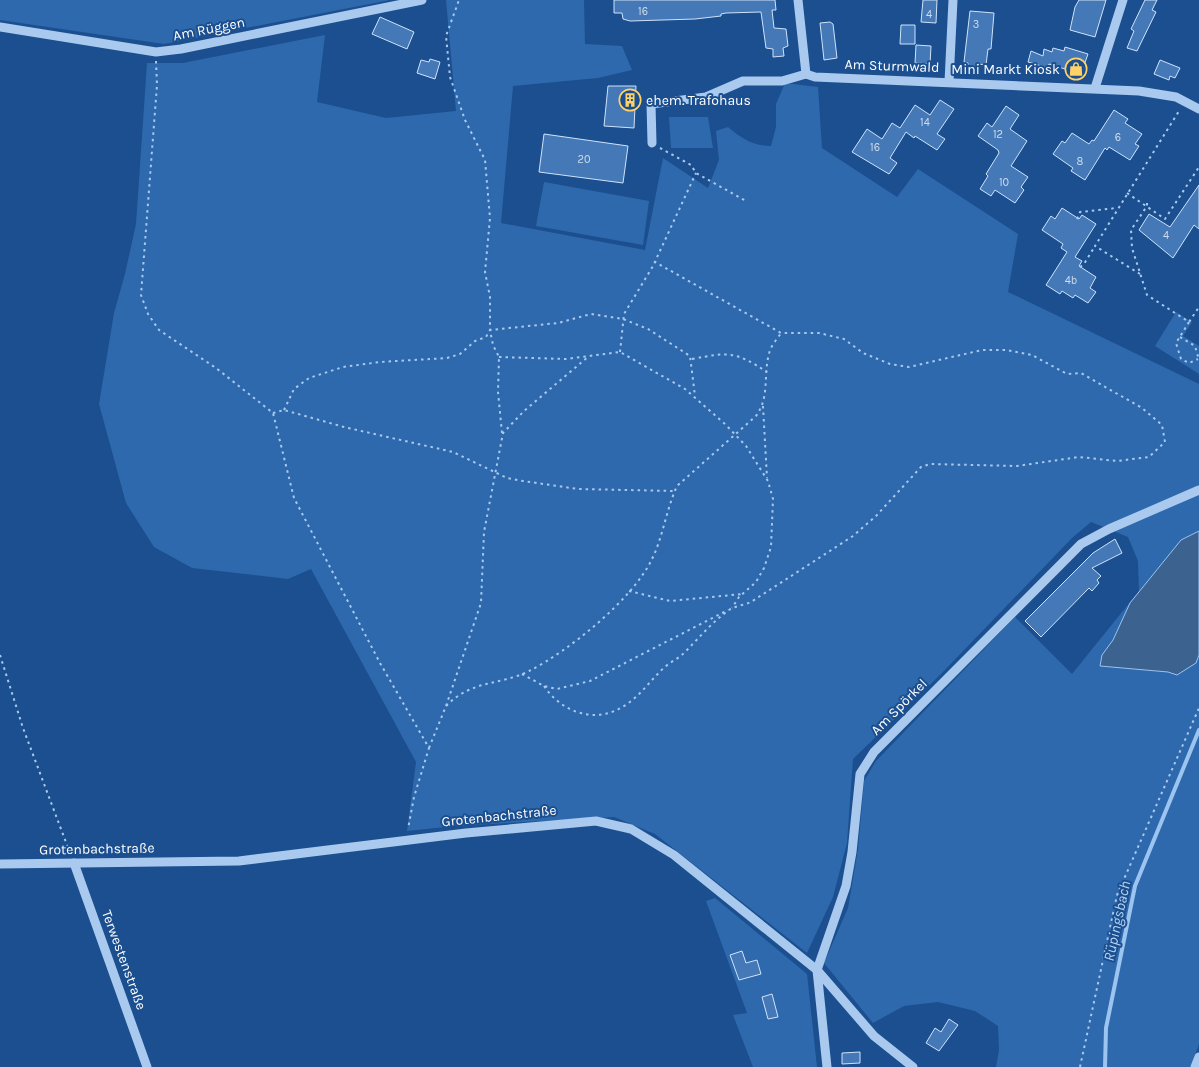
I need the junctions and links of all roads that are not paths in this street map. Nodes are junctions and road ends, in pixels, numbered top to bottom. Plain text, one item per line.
1 (422, 0) edge
2 (798, 0) edge
3 (954, 0) edge
4 (1123, 0) edge
5 (0, 27) edge
6 (806, 74) junction
7 (949, 82) junction
8 (1096, 88) junction
9 (1199, 109) edge
10 (652, 143) road end
11 (1199, 490) edge
12 (74, 863) junction
13 (0, 864) edge
14 (817, 970) junction
15 (1199, 1057) edge
16 (147, 1067) edge
17 (827, 1067) edge
18 (913, 1067) edge
19 (1195, 1067) edge

1 - 5 street, Am Rüggen
2 - 6 street
3 - 7 street
4 - 8 street
6 - 7 street, Am Sturmwald
6 - 10 street
7 - 8 street, Am Sturmwald
8 - 9 street, Am Sturmwald
11 - 14 street, Am Spörkel
12 - 13 street, Grotenbachstraße
12 - 14 street, Grotenbachstraße
12 - 16 street, Terwestenstraße
14 - 17 street, Am Spörkel
14 - 18 street, Grotenbachstraße
15 - 19 street

